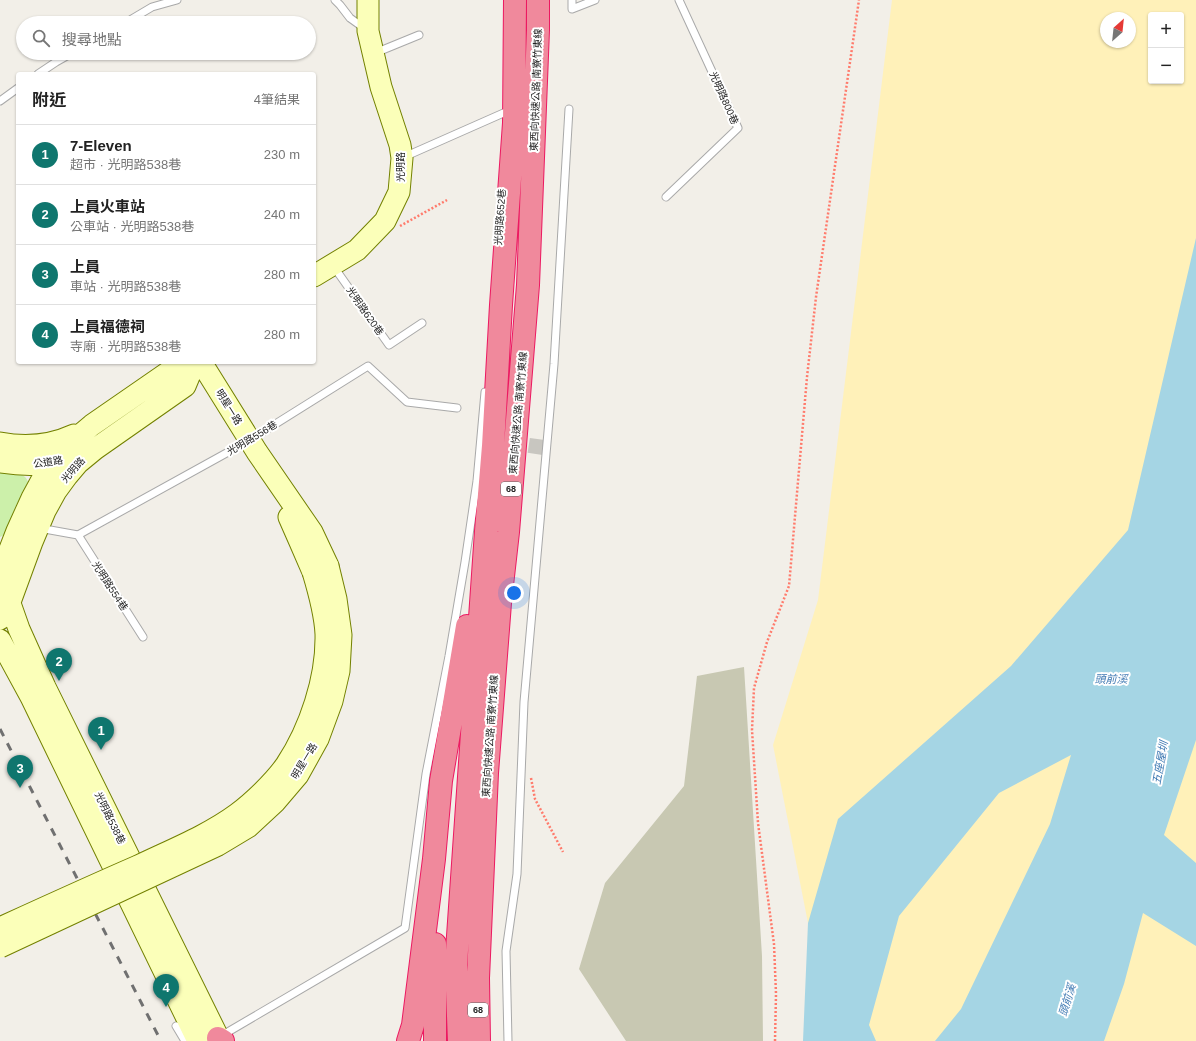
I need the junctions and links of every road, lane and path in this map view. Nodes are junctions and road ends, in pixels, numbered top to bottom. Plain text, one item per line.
1 (177, 0) edge
2 (335, 0) edge
3 (368, 0) edge
4 (515, 0) edge
5 (538, 0) edge
6 (572, 0) edge
7 (594, 0) edge
8 (679, 0) edge
9 (859, 0) edge
10 (137, 16) edge
11 (368, 31) junction
12 (419, 35) dead end
13 (373, 54) junction
14 (60, 60) edge
15 (41, 72) edge
16 (16, 89) edge
17 (0, 101) edge
18 (569, 109) dead end
19 (402, 158) junction
20 (666, 197) dead end
21 (333, 265) junction
22 (316, 275) edge
23 (495, 278) dead end
24 (422, 323) dead end
25 (183, 364) edge
26 (194, 364) edge
27 (202, 364) edge
28 (486, 385) dead end
29 (457, 408) dead end
30 (92, 425) junction
31 (0, 444) edge
32 (253, 446) junction
33 (95, 449) junction
34 (0, 462) edge
35 (50, 463) junction
36 (37, 528) junction
37 (486, 531) junction
38 (78, 535) junction
39 (321, 569) junction
40 (3, 593) edge
41 (143, 638) dead end
42 (0, 640) edge
43 (521, 773) junction
44 (563, 852) dead end
45 (434, 859) junction
46 (0, 928) edge
47 (0, 947) edge
48 (478, 978) junction
49 (176, 1026) dead end
50 (214, 1040) edge
51 (185, 1041) edge
52 (408, 1041) edge
53 (435, 1041) edge
54 (459, 1041) edge
55 (479, 1041) edge
56 (484, 1041) edge
57 (508, 1041) edge
58 (775, 1041) edge

1 - 10 lane
2 - 11 lane
3 - 11 street, 光明路
4 - 37 highway, 東西向快速公路 南寮竹東線 / 68
5 - 48 highway, 東西向快速公路 南寮竹東線 / 68
6 - 7 lane
8 - 20 lane, 光明路800巷
9 - 58 path
11 - 13 street, 光明路
12 - 13 lane
13 - 19 street, 光明路
14 - 15 lane
16 - 17 lane
18 - 43 lane
19 - 21 street, 光明路
19 - 23 lane, 光明路652巷
21 - 22 street, 光明路
21 - 24 lane, 光明路620巷
25 - 30 street, 光明路
26 - 33 street, 光明路
27 - 32 street, 明星一路
28 - 50 lane
29 - 32 lane, 光明路556巷
30 - 31 street, 公道路
30 - 35 street, 光明路
32 - 38 lane, 光明路556巷
32 - 39 street, 明星一路
33 - 35 street, 公道路
33 - 36 street, 光明路
34 - 35 street, 公道路
35 - 40 street, 光明路
36 - 38 lane
36 - 40 street, 光明路
37 - 45 highway
37 - 54 highway, 東西向快速公路 南寮竹東線 / 68
38 - 41 lane, 光明路554巷
39 - 46 street, 明星一路, bridge
39 - 47 street, 明星一路, bridge
40 - 50 street, 光明路538巷
42 - 50 street, 光明路538巷
43 - 44 path
43 - 57 lane
45 - 52 highway
45 - 53 highway
48 - 55 highway, 東西向快速公路 南寮竹東線 / 68
48 - 56 highway
49 - 51 lane

